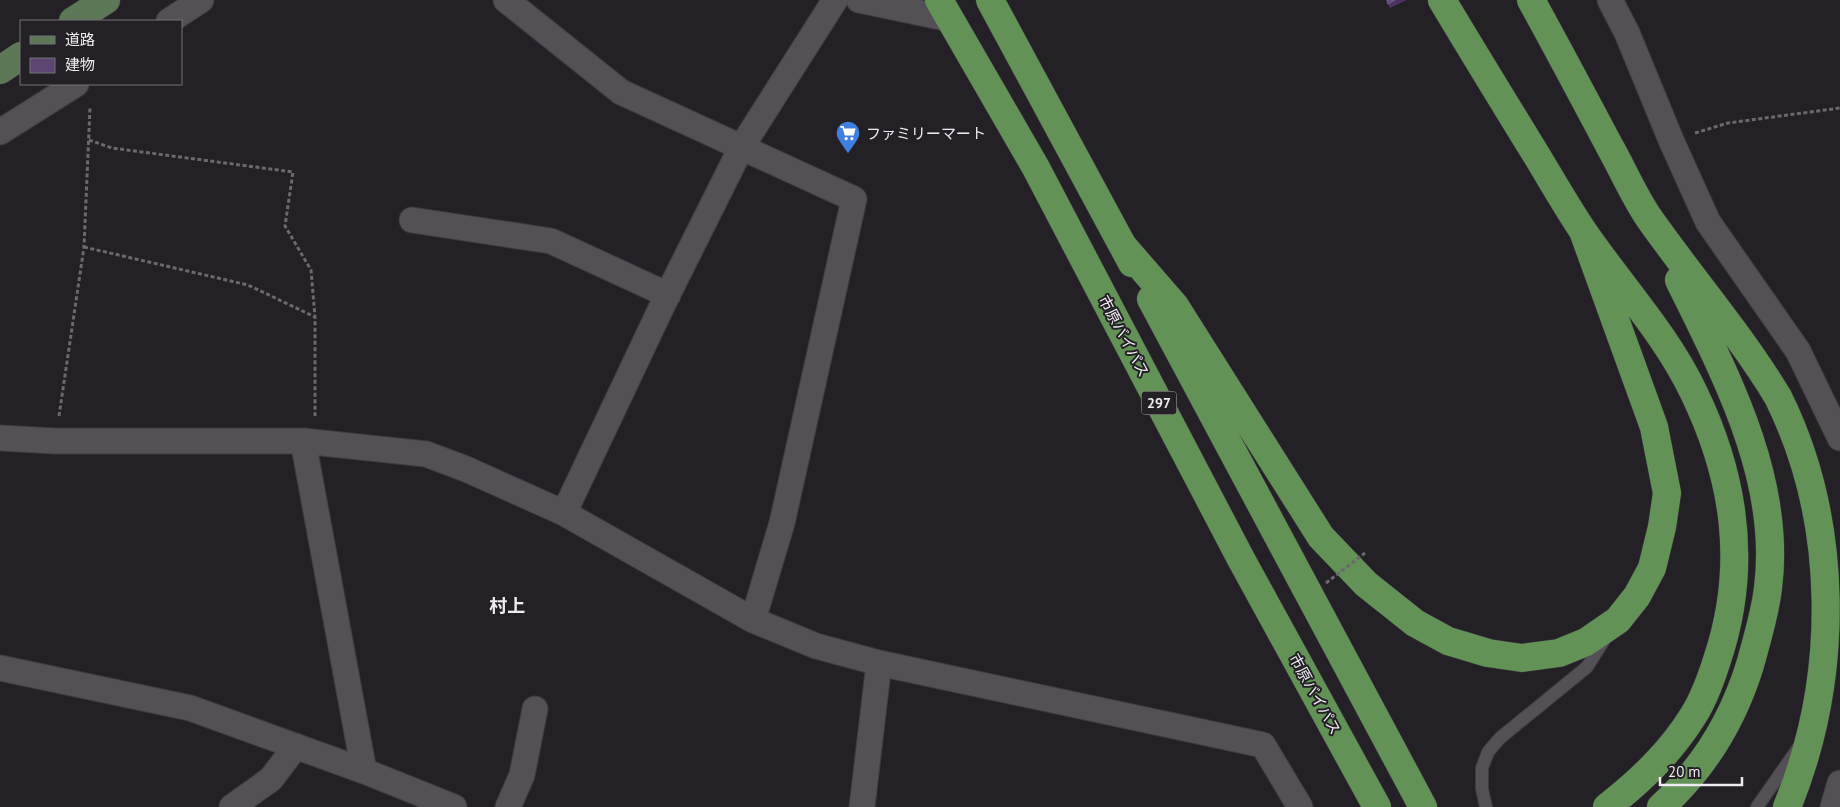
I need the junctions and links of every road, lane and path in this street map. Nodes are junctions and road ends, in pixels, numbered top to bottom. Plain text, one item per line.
1 (106, 0) edge
2 (201, 0) edge
3 (506, 0) edge
4 (834, 0) edge
5 (859, 0) edge
6 (990, 0) edge
7 (1442, 0) edge
8 (1531, 0) edge
9 (1610, 0) edge
10 (945, 10) edge
11 (76, 20) edge
12 (171, 20) edge
13 (20, 57) edge
14 (0, 70) edge
15 (83, 93) edge
16 (1840, 108) edge
17 (0, 132) edge
18 (88, 140) junction
19 (1671, 140) junction
20 (741, 148) junction
21 (1647, 216) junction
22 (412, 220) dead end
23 (1583, 231) junction
24 (1123, 246) junction
25 (84, 247) junction
26 (668, 295) junction
27 (314, 317) junction
28 (0, 438) edge
29 (1840, 438) edge
30 (55, 441) junction
31 (303, 441) junction
32 (564, 513) junction
33 (1365, 553) dead end
34 (1326, 583) dead end
35 (752, 620) junction
36 (1618, 620) junction
37 (879, 663) junction
38 (0, 668) edge
39 (535, 708) dead end
40 (1818, 725) junction
41 (296, 746) junction
42 (364, 771) junction
43 (1840, 783) edge
44 (232, 807) edge
45 (454, 807) edge
46 (508, 807) edge
47 (862, 807) edge
48 (1300, 807) edge
49 (1377, 807) edge
50 (1423, 807) edge
51 (1486, 807) edge
52 (1607, 807) edge
53 (1661, 807) edge
54 (1757, 807) edge
55 (1787, 807) edge
56 (1833, 807) edge

1 - 11 main road
2 - 12 street
3 - 20 street
4 - 20 street
5 - 10 street
6 - 24 highway, 297
7 - 23 highway
8 - 21 highway
9 - 19 street
10 - 49 highway, 市原バイパス / 297
13 - 14 main road
15 - 17 street
15 - 18 path
16 - 19 path
18 - 25 path
18 - 27 path
19 - 29 street
20 - 26 street
20 - 35 street
21 - 40 highway
21 - 53 highway
22 - 26 street
23 - 36 highway
23 - 52 highway
24 - 36 highway
24 - 50 highway, 297
25 - 27 path
25 - 30 path
26 - 32 street
27 - 31 path
28 - 30 street
30 - 31 street
31 - 32 street
31 - 42 street
32 - 35 street
33 - 34 path, bridge
35 - 37 street
36 - 51 lane
37 - 47 street
37 - 48 street
38 - 41 street
39 - 46 street
40 - 54 lane
40 - 55 highway
41 - 42 street
41 - 44 street
42 - 45 street
43 - 56 street

